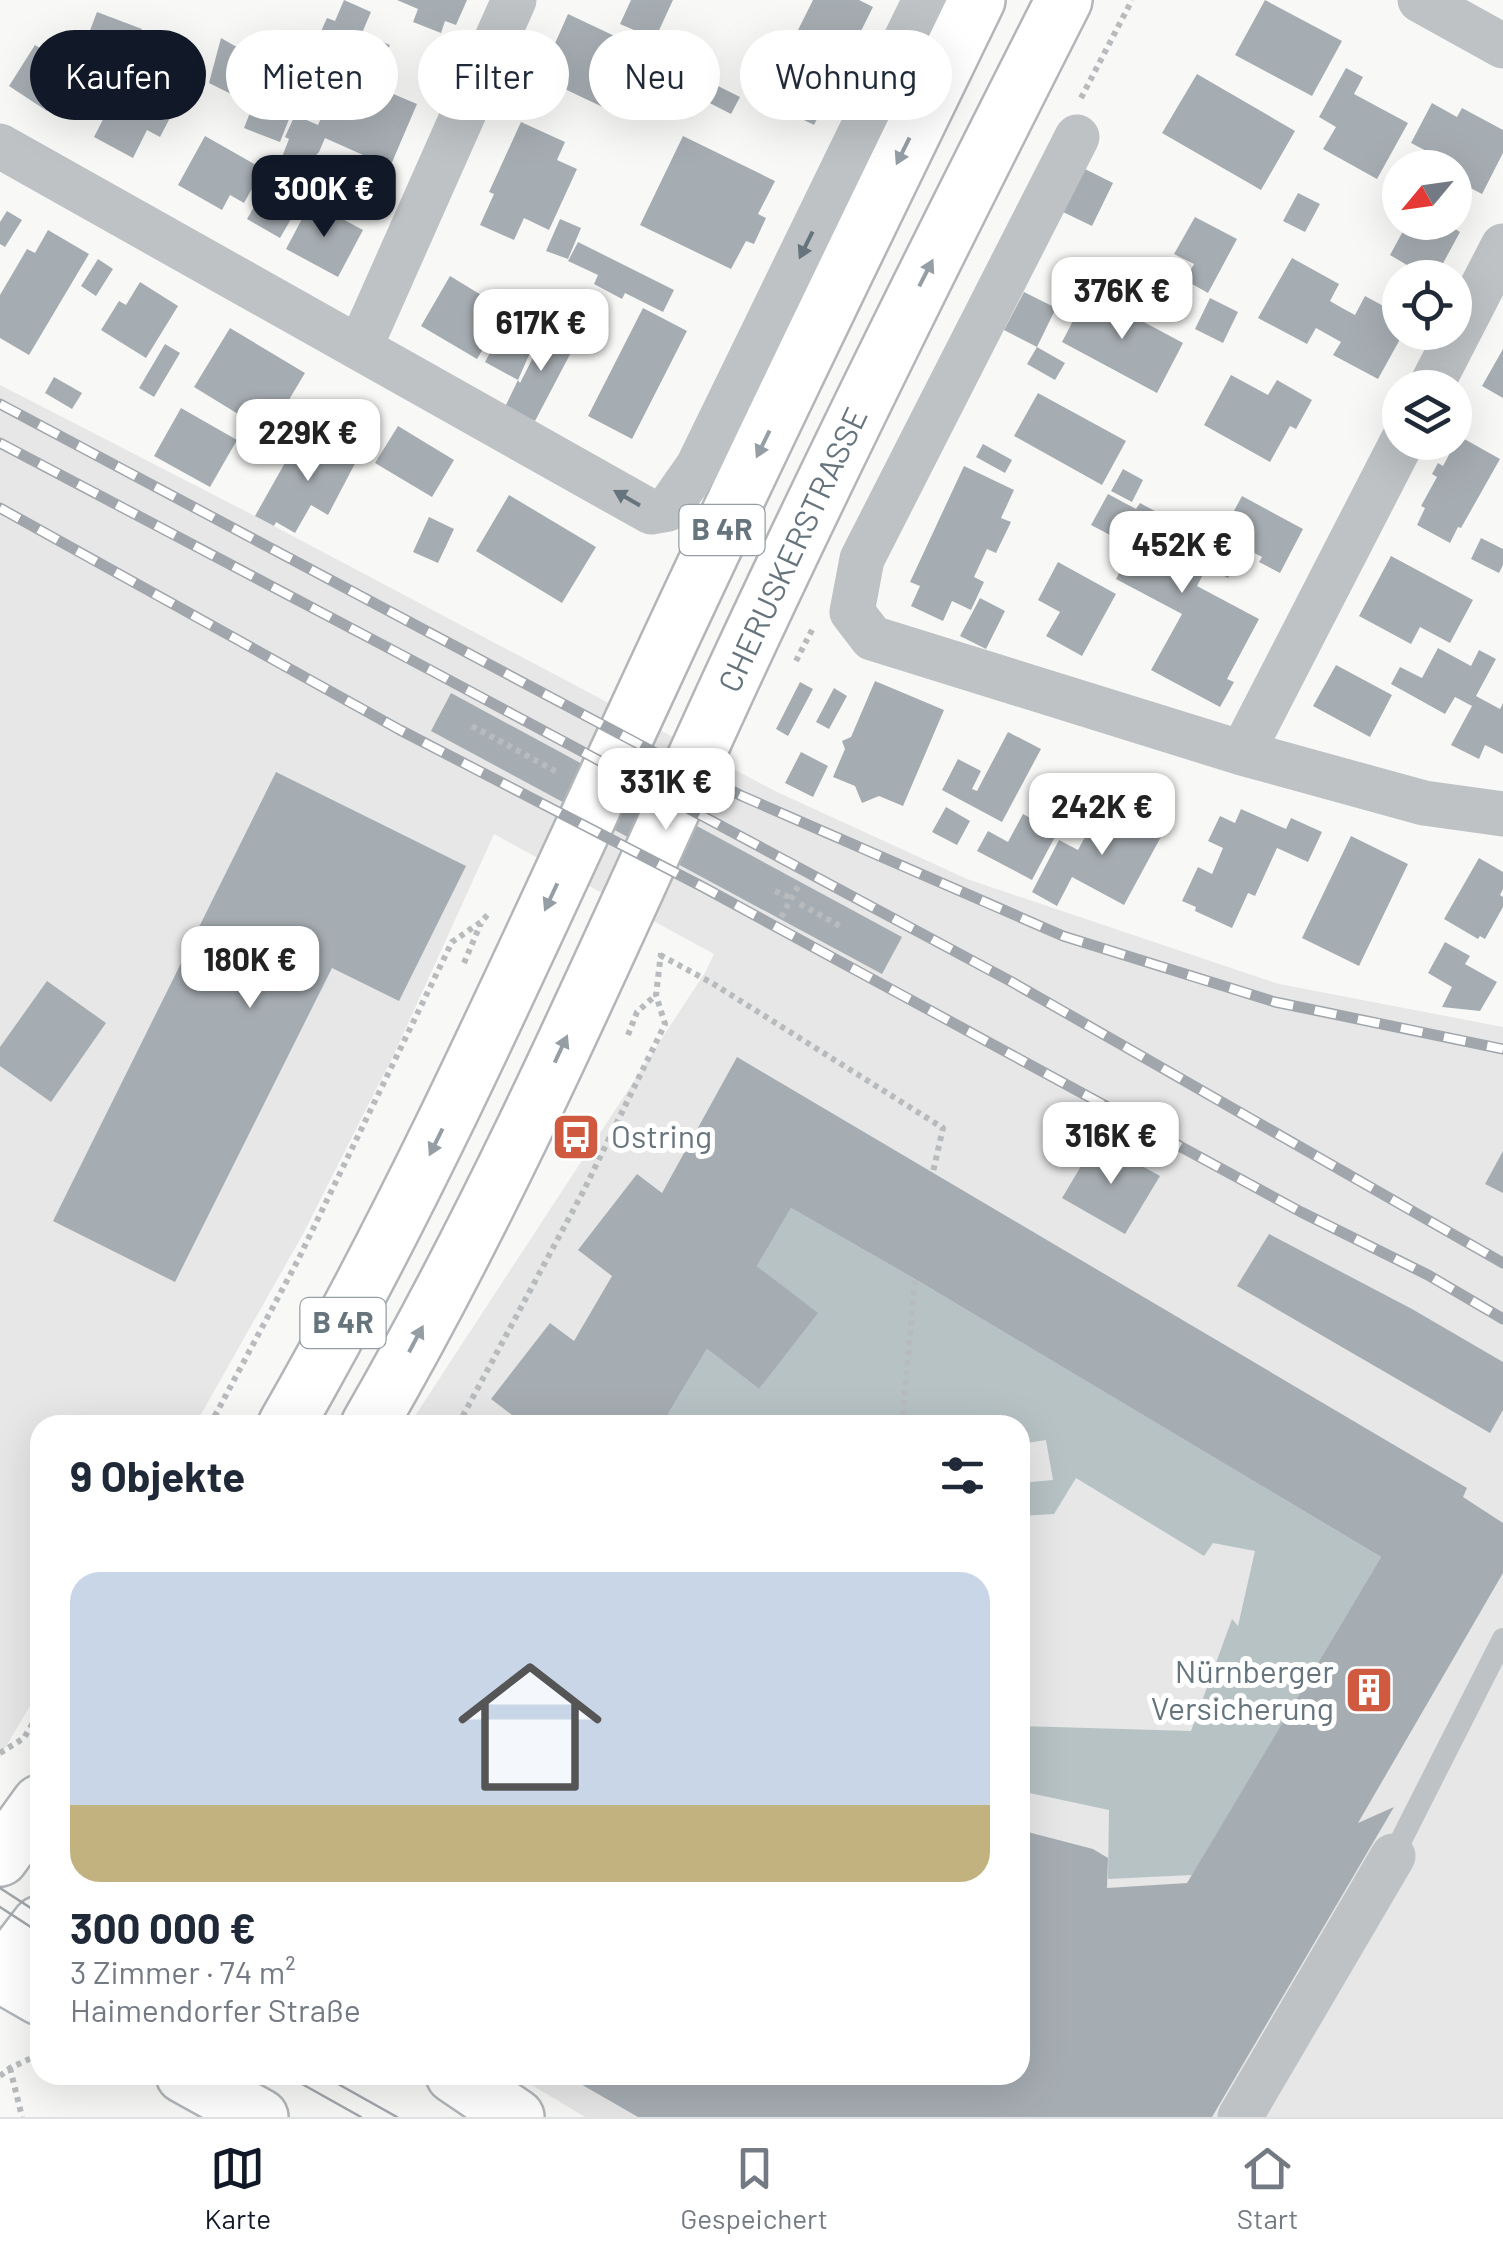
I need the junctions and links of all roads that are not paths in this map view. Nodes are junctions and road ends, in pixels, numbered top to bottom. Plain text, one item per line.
1 (514, 0) edge
2 (925, 0) edge
3 (976, 0) edge
4 (1064, 0) edge
5 (1420, 0) edge
6 (1503, 46) edge
7 (1077, 138) road end
8 (0, 146) edge
9 (1503, 246) edge
10 (360, 347) junction
11 (1439, 370) edge
12 (1393, 460) edge
13 (1242, 753) junction
14 (1503, 814) edge
15 (291, 1415) edge
16 (374, 1415) edge
17 (1503, 1639) edge
18 (1393, 1856) joint
19 (30, 1937) edge
20 (0, 1975) edge
21 (30, 1992) edge
22 (202, 2085) edge
23 (469, 2085) edge
24 (260, 2117) edge
25 (516, 2117) edge
26 (1240, 2117) edge

1 - 10 street
2 -> 10 street
3 -> 15 main road, B 4R
16 -> 4 main road, CHERUSKERSTRASSE / B 4R
5 - 6 street
7 - 13 street
8 - 10 street
9 - 11 street
12 - 13 street
13 - 14 street
17 - 18 lane
18 - 26 street
19 - 20 main road
20 - 21 main road
22 - 24 main road
23 - 25 main road

